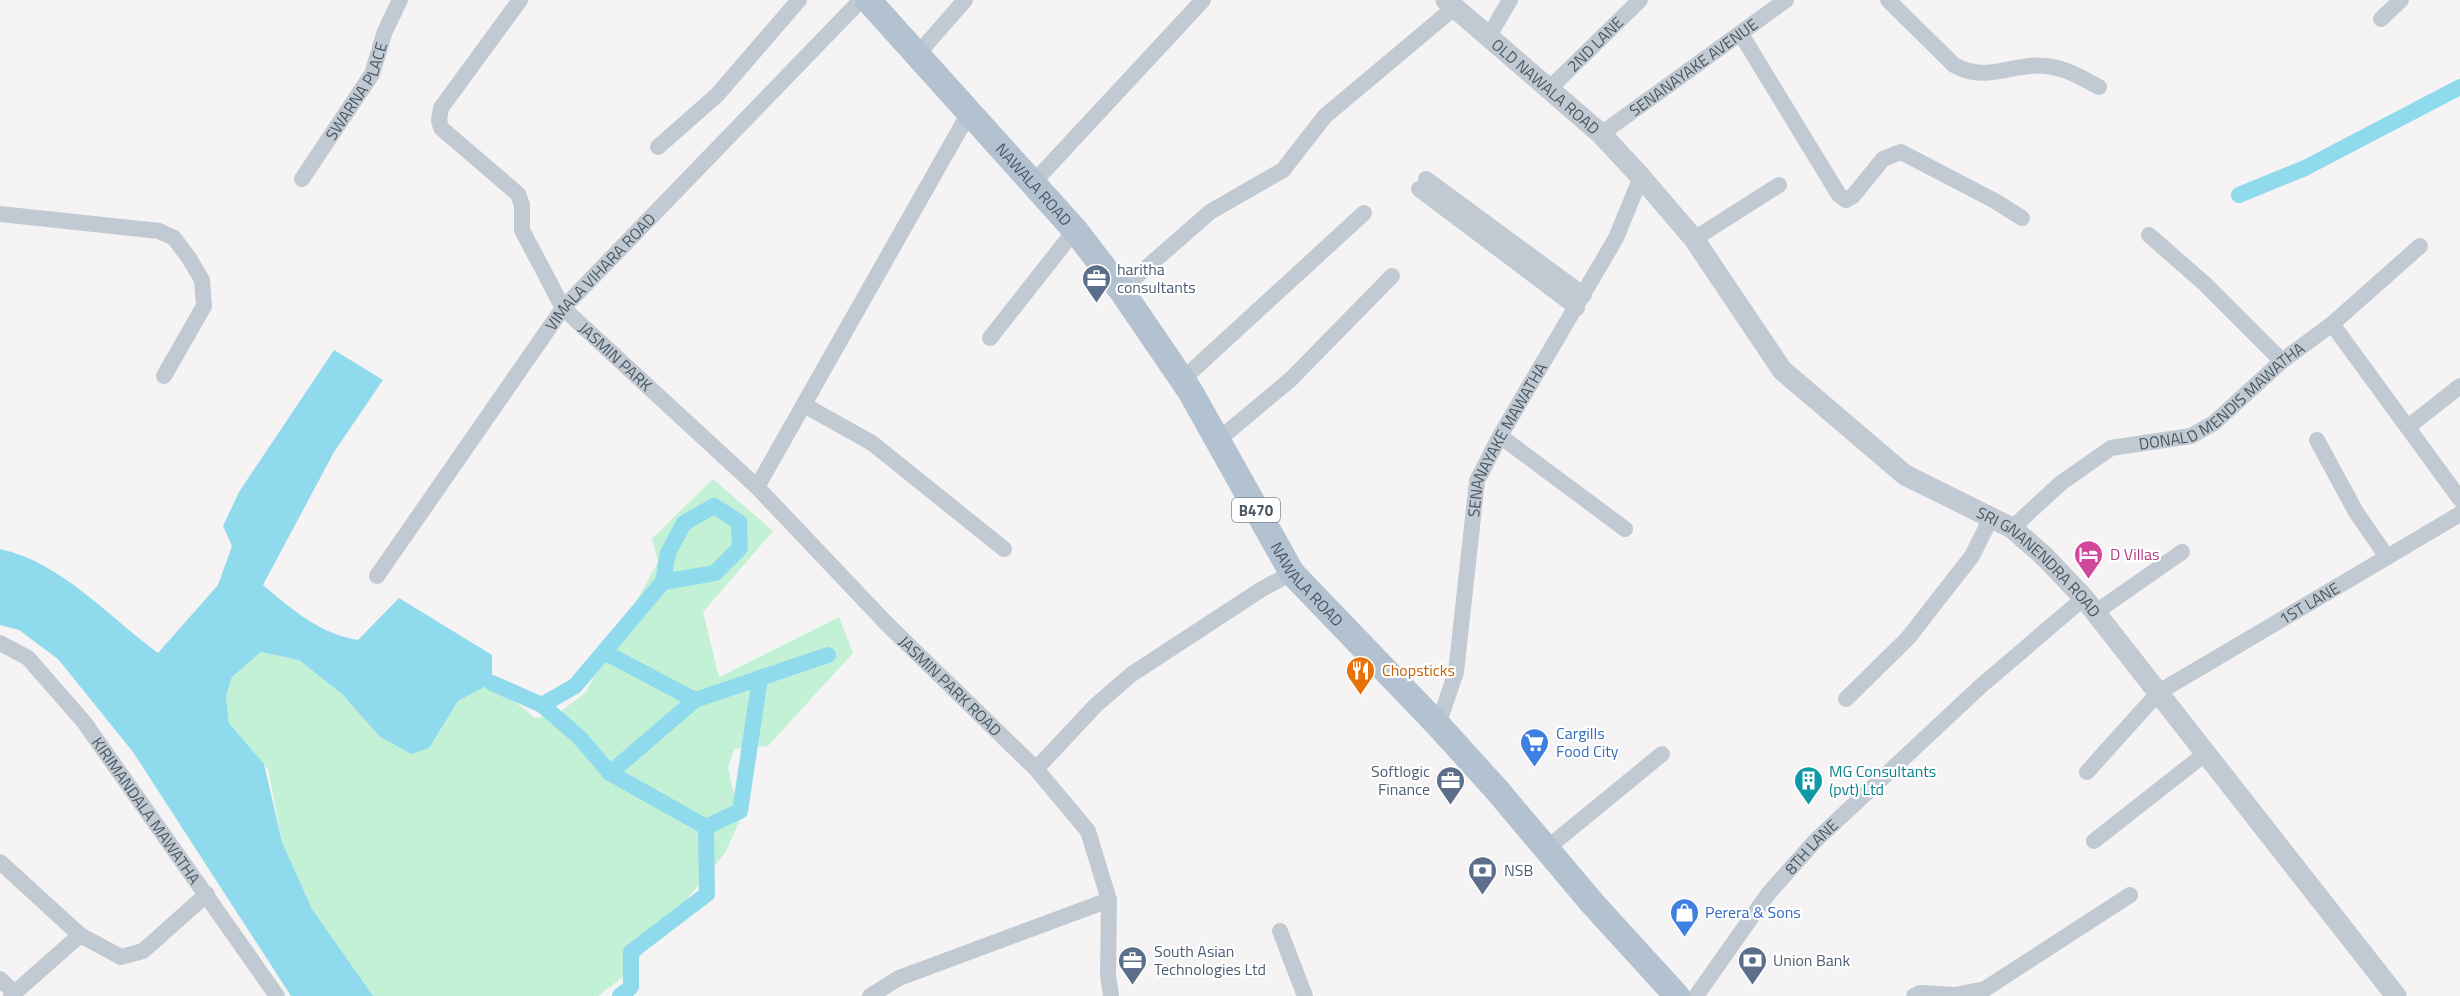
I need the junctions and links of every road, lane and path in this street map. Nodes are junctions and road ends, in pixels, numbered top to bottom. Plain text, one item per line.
1 (400, 0) edge
2 (520, 0) edge
3 (800, 0) edge
4 (861, 0) edge
5 (868, 0) edge
6 (965, 0) edge
7 (1203, 0) edge
8 (1510, 0) edge
9 (1640, 0) edge
10 (1786, 0) edge
11 (1888, 0) edge
12 (2401, 0) edge
13 (1450, 4) edge
14 (2381, 19) dead end
15 (1741, 34) junction
16 (1489, 36) junction
17 (917, 55) junction
18 (2099, 87) dead end
19 (1550, 88) junction
20 (969, 113) junction
21 (1601, 135) junction
22 (658, 147) dead end
23 (1641, 177) junction
24 (302, 178) dead end
25 (1033, 183) junction
26 (1423, 184) dead end
27 (1779, 185) dead end
28 (1364, 213) dead end
29 (0, 214) edge
30 (2022, 218) dead end
31 (1075, 230) junction
32 (2149, 235) dead end
33 (1694, 239) junction
34 (2420, 246) dead end
35 (1392, 276) dead end
36 (1121, 290) junction
37 (1580, 301) junction
38 (563, 308) junction
39 (2332, 324) junction
40 (990, 338) dead end
41 (2282, 361) junction
42 (164, 376) dead end
43 (1182, 380) junction
44 (2460, 386) edge
45 (804, 405) junction
46 (690, 426) joint
47 (2408, 427) junction
48 (1500, 436) junction
49 (2317, 440) dead end
50 (1217, 441) junction
51 (757, 487) junction
52 (2460, 499) edge
53 (2460, 514) edge
54 (1991, 518) junction
55 (2012, 528) junction
56 (1625, 529) dead end
57 (1005, 549) dead end
58 (2182, 552) dead end
59 (2387, 557) junction
60 (1292, 573) junction
61 (377, 576) dead end
62 (2090, 605) junction
63 (0, 643) edge
64 (2159, 692) junction
65 (1846, 699) dead end
66 (1438, 725) junction
67 (2206, 753) junction
68 (1662, 754) dead end
69 (1036, 769) junction
70 (2087, 772) dead end
71 (2094, 841) dead end
72 (1546, 849) junction
73 (0, 862) edge
74 (207, 894) junction
75 (2130, 895) dead end
76 (1109, 900) junction
77 (1280, 931) dead end
78 (80, 935) junction
79 (0, 979) edge
80 (12, 994) edge
81 (277, 996) edge
82 (870, 996) edge
83 (1112, 996) edge
84 (1305, 996) edge
85 (1677, 996) edge
86 (1696, 996) edge
87 (1914, 996) edge
88 (2396, 996) edge

1 - 24 street, SWARNA PLACE
2 - 38 street, JASMIN PARK
3 - 22 street
4 - 38 street, VIMALA VIHARA ROAD
5 - 17 main road, NAWALA ROAD / B470
6 - 17 street
7 - 25 street
8 - 16 street
9 - 19 street, 2ND LANE
10 - 15 street, SENANAYAKE AVENUE
11 - 18 street
12 - 14 street
13 - 16 street, OLD NAWALA ROAD
13 - 36 street
15 - 21 street, SENANAYAKE AVENUE
15 - 30 street
16 - 19 street, OLD NAWALA ROAD
17 - 20 main road, NAWALA ROAD / B470
19 - 21 street, OLD NAWALA ROAD
20 - 25 main road, NAWALA ROAD / B470
20 - 45 street
21 - 23 street, OLD NAWALA ROAD
23 - 33 street, SRI GNANENDRA ROAD
23 - 37 street, SENANAYAKE MAWATHA
25 - 31 main road, NAWALA ROAD / B470
26 - 37 street
27 - 33 street
28 - 43 street
29 - 42 street
31 - 36 main road, NAWALA ROAD / B470
31 - 40 street
32 - 41 street
33 - 54 street, SRI GNANENDRA ROAD
34 - 39 street, DONALD MENDIS MAWATHA
35 - 50 street
36 - 43 main road, NAWALA ROAD / B470
37 - 48 street, SENANAYAKE MAWATHA
38 - 46 street, JASMIN PARK
38 - 61 street, VIMALA VIHARA ROAD
39 - 41 street, DONALD MENDIS MAWATHA
39 - 47 street
41 - 55 street, DONALD MENDIS MAWATHA
43 - 50 main road, NAWALA ROAD / B470
44 - 47 street
45 - 51 street
45 - 57 street
46 - 51 street, JASMIN PARK ROAD
47 - 52 street
48 - 56 street
48 - 66 street, SENANAYAKE MAWATHA
49 - 59 street
50 - 60 main road, NAWALA ROAD / B470
51 - 69 street, JASMIN PARK ROAD
53 - 59 street, 1ST LANE
54 - 55 street, SRI GNANENDRA ROAD
54 - 65 street
55 - 62 street, SRI GNANENDRA ROAD
58 - 62 street, 8TH LANE
59 - 64 street, 1ST LANE
60 - 66 main road, NAWALA ROAD / B470
60 - 69 street
62 - 64 street, SRI GNANENDRA ROAD
62 - 86 street, 8TH LANE
63 - 74 street, KIRIMANDALA MAWATHA
64 - 67 street, SRI GNANENDRA ROAD
64 - 70 street, 1ST LANE
66 - 72 main road, NAWALA ROAD / B470
67 - 71 street
67 - 88 street, SRI GNANENDRA ROAD
68 - 72 street
69 - 76 street, JASMIN PARK ROAD
72 - 85 main road, NAWALA ROAD / B470
73 - 78 street
74 - 78 street
74 - 81 street, KIRIMANDALA MAWATHA
75 - 87 street
76 - 82 street
76 - 83 street, JASMIN PARK ROAD
77 - 84 street
78 - 80 street
79 - 80 street

